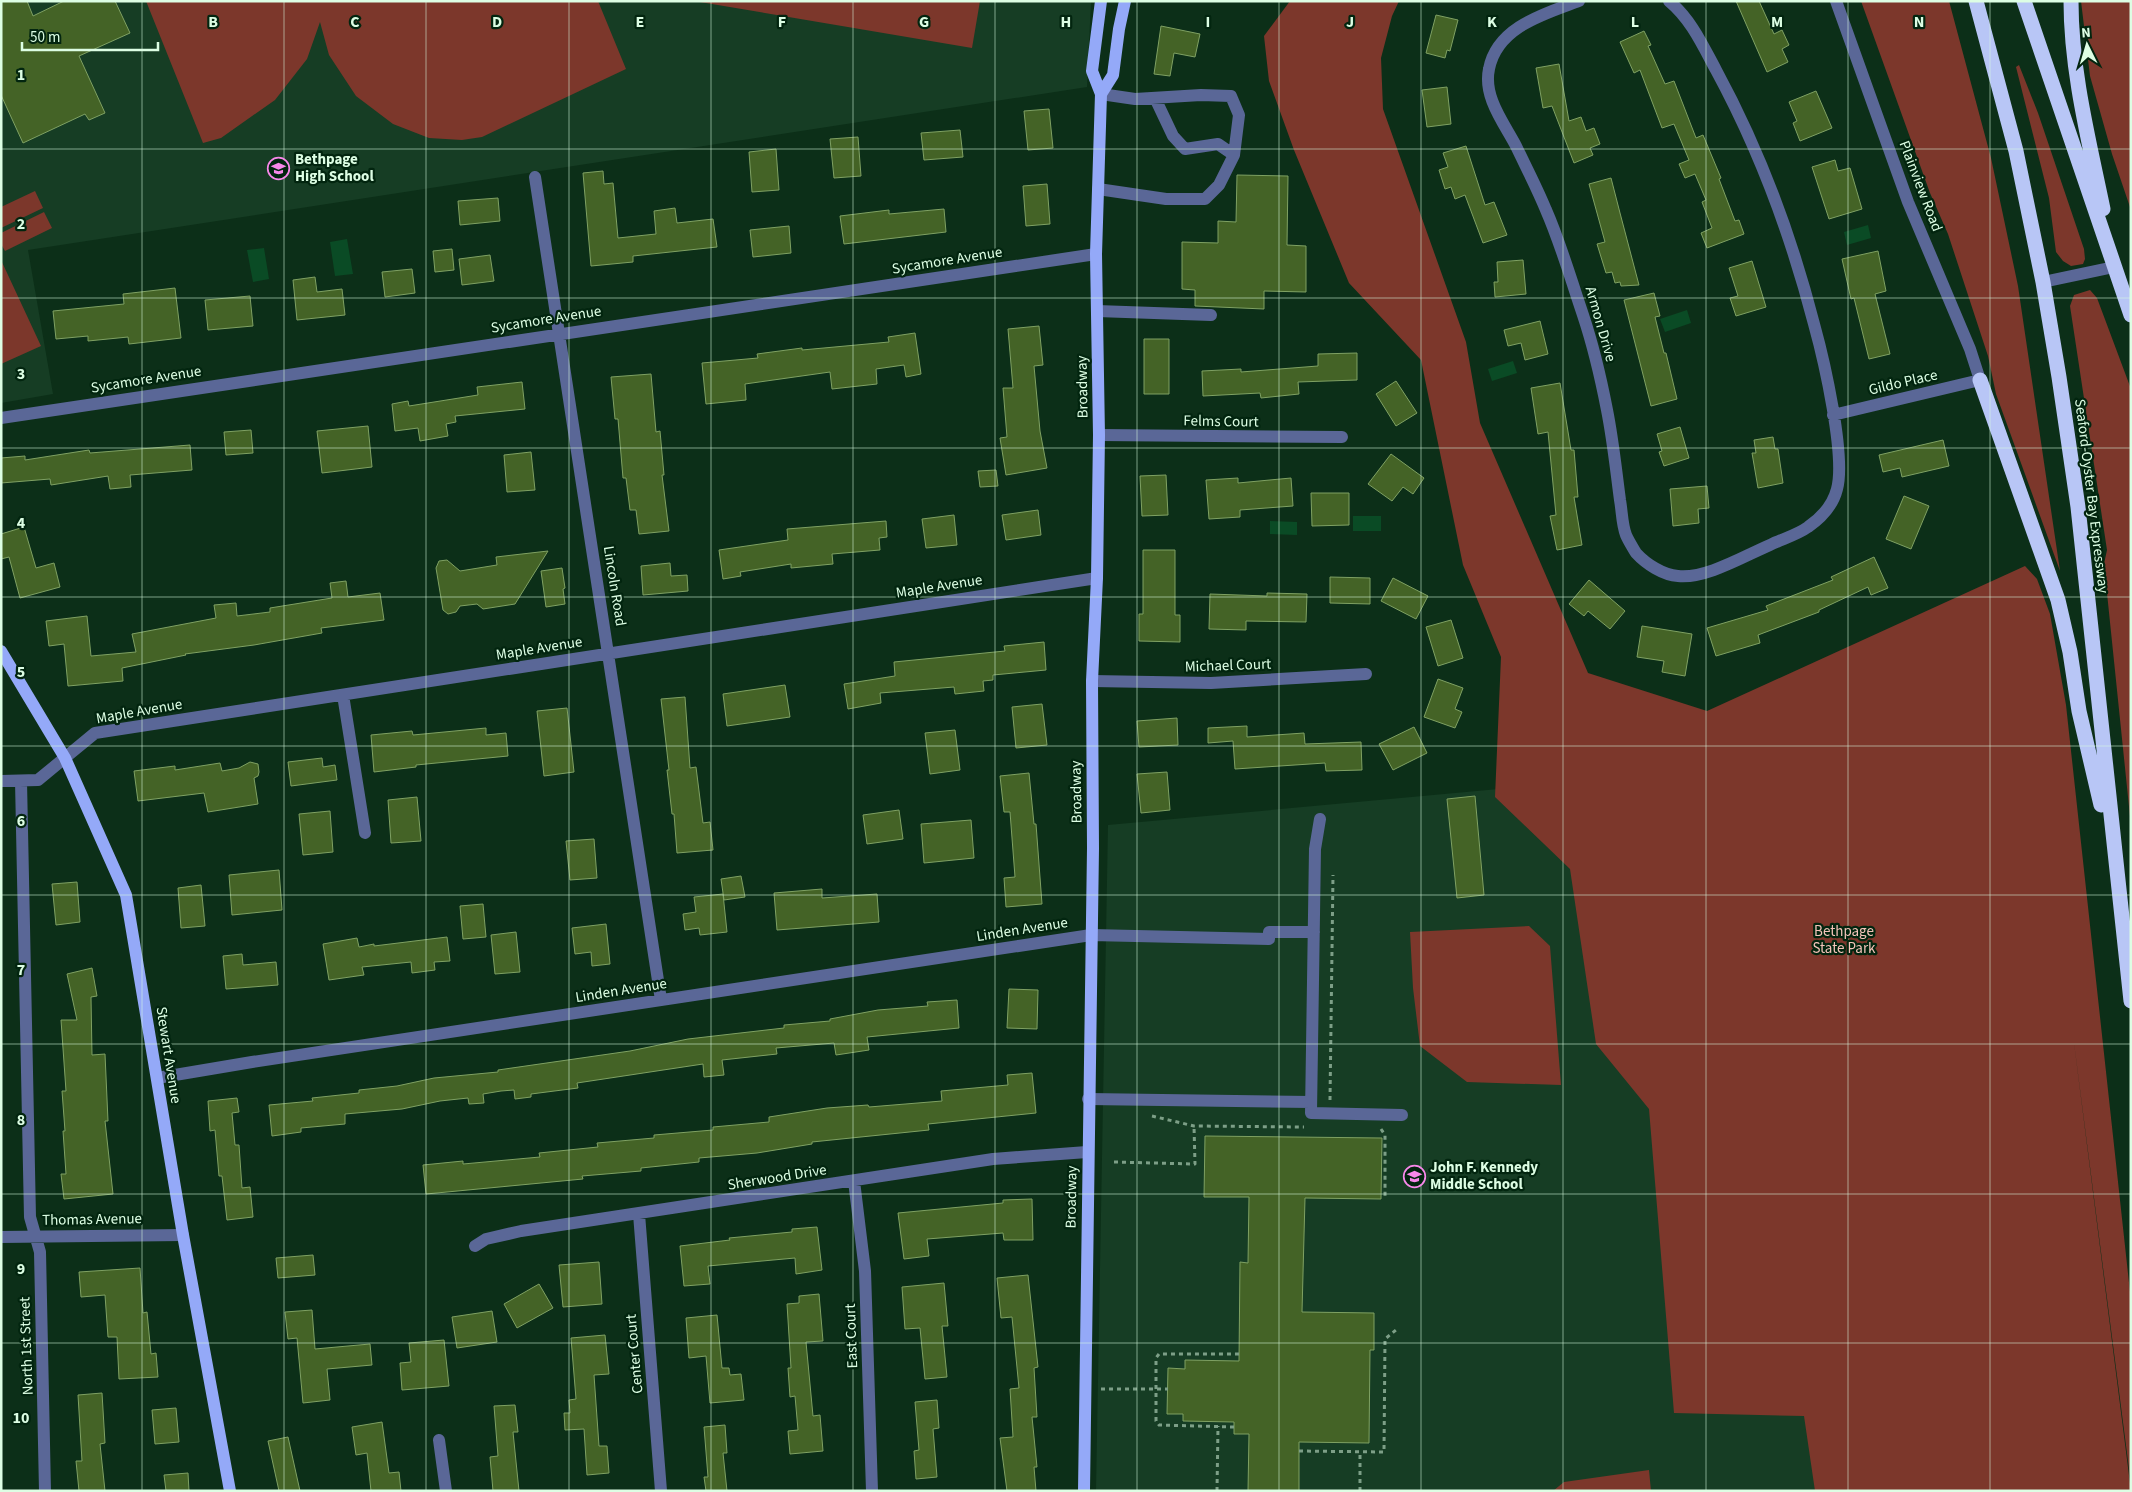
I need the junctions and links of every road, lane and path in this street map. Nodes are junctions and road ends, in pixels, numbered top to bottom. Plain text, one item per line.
1 (1101, 1) edge
2 (1125, 1) edge
3 (1579, 1) edge
4 (1669, 1) edge
5 (1836, 1) edge
6 (1976, 1) edge
7 (2024, 1) edge
8 (2071, 1) edge
9 (1101, 94) junction
10 (1155, 98) junction
11 (1234, 155) junction
12 (535, 177) dead end
13 (1098, 189) junction
14 (1096, 254) junction
15 (2114, 267) junction
16 (2043, 282) junction
17 (1097, 312) junction
18 (1211, 315) dead end
19 (2131, 315) edge
20 (560, 334) junction
21 (1980, 380) junction
22 (1833, 415) junction
23 (1, 418) edge
24 (1098, 435) junction
25 (1342, 437) dead end
26 (1097, 578) junction
27 (1, 651) edge
28 (608, 653) junction
29 (1366, 674) dead end
30 (1092, 681) junction
31 (343, 695) junction
32 (65, 758) junction
33 (1, 781) edge
34 (21, 781) junction
35 (1320, 819) dead end
36 (365, 833) dead end
37 (2117, 872) junction
38 (1333, 875) dead end
39 (1314, 932) junction
40 (1091, 935) junction
41 (661, 1000) junction
42 (2131, 1001) edge
43 (157, 1078) junction
44 (1088, 1099) junction
45 (1311, 1102) junction
46 (1330, 1103) dead end
47 (1402, 1115) dead end
48 (1150, 1116) dead end
49 (1194, 1126) junction
50 (1311, 1127) dead end
51 (1378, 1128) dead end
52 (1088, 1152) junction
53 (1114, 1162) dead end
54 (854, 1181) junction
55 (1385, 1197) dead end
56 (639, 1214) junction
57 (183, 1235) junction
58 (1, 1236) edge
59 (36, 1236) junction
60 (475, 1246) dead end
61 (1396, 1330) dead end
62 (1239, 1354) dead end
63 (1085, 1389) junction
64 (1156, 1389) junction
65 (1168, 1389) dead end
66 (1218, 1426) junction
67 (1234, 1427) dead end
68 (439, 1440) dead end
69 (1299, 1451) dead end
70 (1360, 1452) junction
71 (45, 1491) edge
72 (230, 1491) edge
73 (446, 1491) edge
74 (661, 1491) edge
75 (872, 1491) edge
76 (1084, 1491) edge
77 (1217, 1491) edge
78 (1360, 1491) edge

1 - 9 main road, Broadway
2 - 9 main road, Broadway
3 - 22 street, Armon Drive
4 - 22 street
5 - 21 street, Plainview Road
6 - 16 highway, Seaford-Oyster Bay Expressway
7 - 15 highway
8 - 15 highway
9 - 10 street
9 - 13 main road, Broadway
10 - 11 street
10 - 11 street
11 - 13 street
12 - 20 street, Lincoln Road
13 - 14 main road, Broadway
14 - 17 main road, Broadway
14 - 20 street, Sycamore Avenue
15 - 16 street
15 - 19 highway
16 - 37 highway, Seaford-Oyster Bay Expressway
17 - 18 street
17 - 24 main road, Broadway
20 - 23 street, Sycamore Avenue
20 - 28 street, Lincoln Road
21 - 22 street, Gildo Place
21 - 37 highway
24 - 25 street, Felms Court
24 - 26 main road, Broadway
26 - 28 street, Maple Avenue
26 - 30 main road, Broadway
27 - 32 main road, Stewart Avenue
28 - 31 street, Maple Avenue
28 - 41 street, Lincoln Road
29 - 30 street, Michael Court
30 - 40 main road, Broadway
31 - 32 street, Maple Avenue
31 - 36 street
32 - 34 street, Maple Avenue
32 - 43 main road, Stewart Avenue
33 - 34 street, Maple Avenue
34 - 59 street, North 1st Street
35 - 39 street
37 - 42 highway, Seaford-Oyster Bay Expressway
38 - 46 path
39 - 40 street, Linden Avenue
39 - 45 street
40 - 41 street, Linden Avenue
40 - 44 main road, Broadway
41 - 43 street, Linden Avenue
43 - 57 main road, Stewart Avenue
44 - 45 street
44 - 52 main road, Broadway
45 - 47 street
48 - 49 path
49 - 50 path
49 - 53 path
51 - 55 path
52 - 54 street, Sherwood Drive
52 - 63 main road, Broadway
54 - 56 street, Sherwood Drive
54 - 75 street, East Court
56 - 60 street, Sherwood Drive
56 - 74 street, Center Court
57 - 59 street, Thomas Avenue
57 - 72 main road, Stewart Avenue
58 - 59 street, Thomas Avenue
59 - 71 street, North 1st Street
61 - 70 path
62 - 64 path
63 - 64 path
63 - 76 main road, Broadway
64 - 65 path
64 - 66 path
66 - 67 path
66 - 77 path
68 - 73 street
69 - 70 path
70 - 78 path

